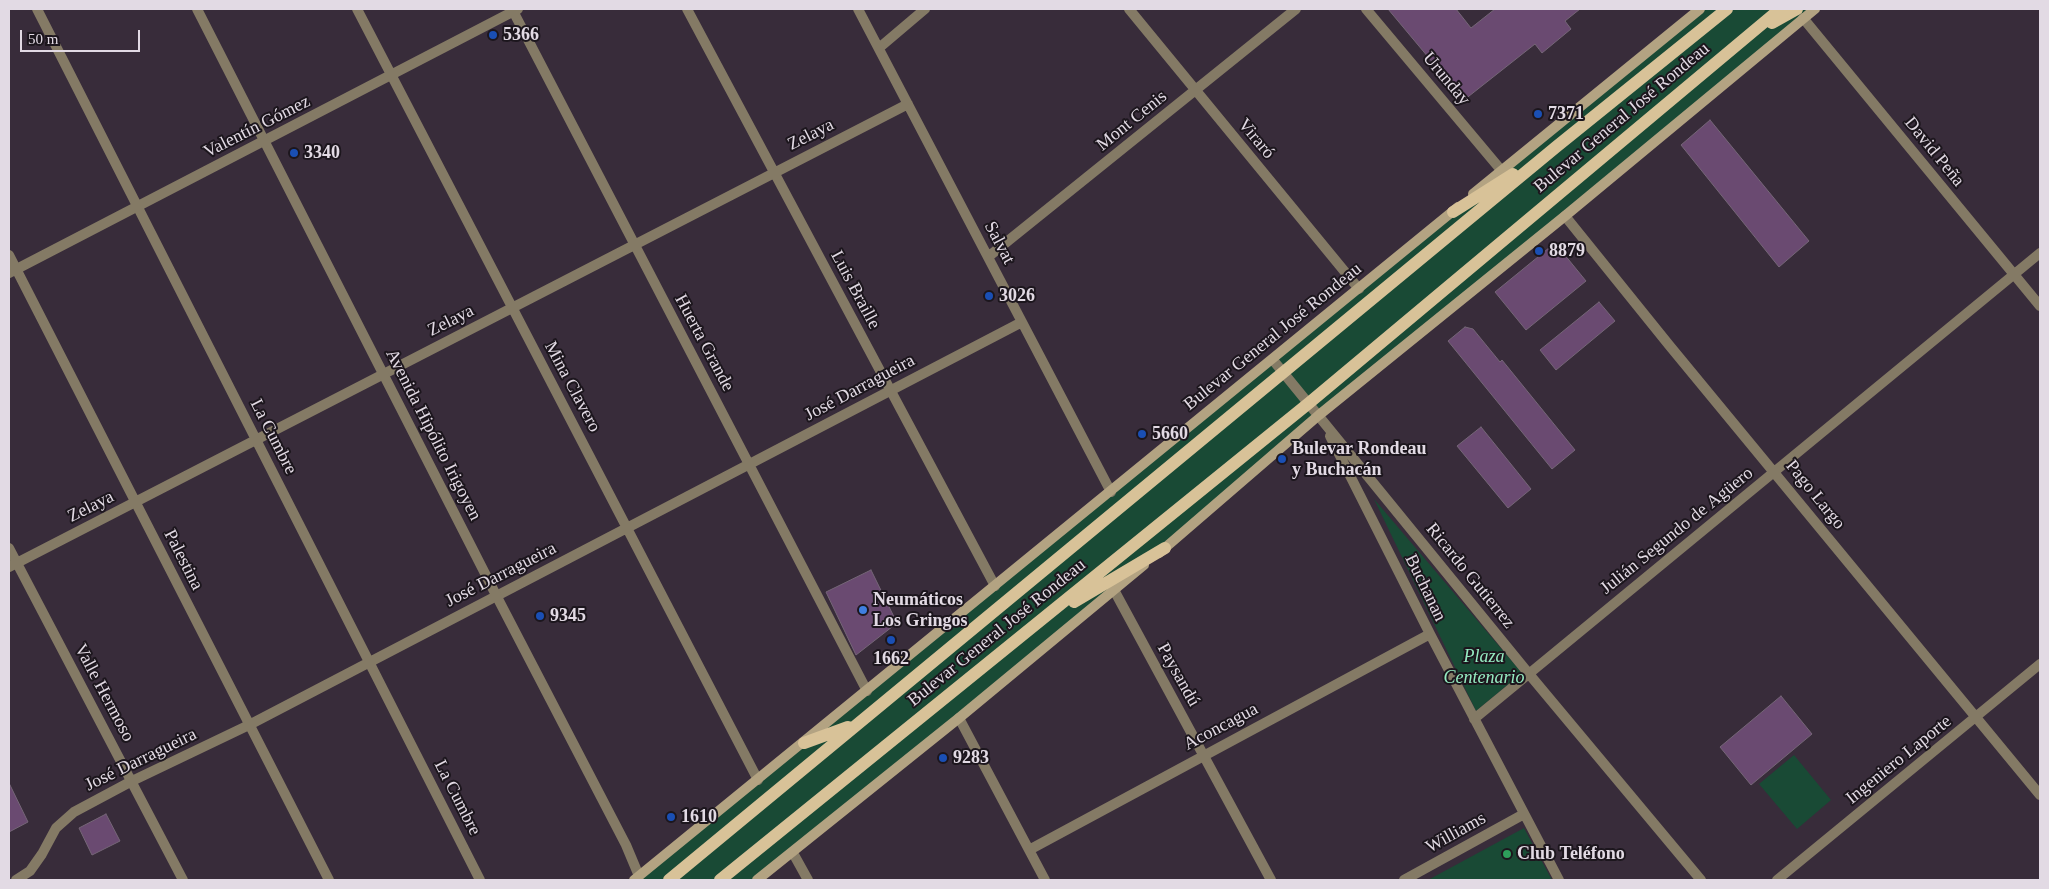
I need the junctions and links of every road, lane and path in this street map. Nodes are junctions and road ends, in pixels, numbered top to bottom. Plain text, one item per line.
1 (37, 9) edge
2 (197, 9) edge
3 (357, 9) edge
4 (687, 9) edge
5 (858, 9) edge
6 (925, 9) edge
7 (1129, 9) edge
8 (1296, 9) edge
9 (1366, 9) edge
10 (1700, 9) edge
11 (1727, 9) edge
12 (1780, 9) edge
13 (1815, 9) edge
14 (515, 10) edge
15 (1800, 14) edge
16 (1740, 42) junction
17 (879, 48) junction
18 (392, 76) junction
19 (1195, 90) junction
20 (908, 104) junction
21 (265, 141) junction
22 (1556, 147) junction
23 (1501, 170) junction
24 (774, 173) junction
25 (138, 207) junction
26 (1453, 212) junction
27 (1565, 216) junction
28 (634, 245) junction
29 (2040, 253) edge
30 (9, 255) edge
31 (988, 257) junction
32 (12, 271) edge
33 (2014, 275) junction
34 (1359, 288) junction
35 (2040, 306) edge
36 (512, 308) junction
37 (1022, 322) junction
38 (1273, 360) junction
39 (1283, 372) junction
40 (383, 374) junction
41 (890, 391) junction
42 (1309, 403) junction
43 (1319, 415) junction
44 (256, 440) junction
45 (749, 465) junction
46 (1363, 469) junction
47 (1775, 472) junction
48 (1351, 476) junction
49 (1111, 492) junction
50 (135, 502) junction
51 (627, 528) junction
52 (9, 548) edge
53 (1165, 548) junction
54 (13, 565) edge
55 (995, 586) junction
56 (1114, 590) junction
57 (496, 596) junction
58 (1037, 623) junction
59 (1430, 634) junction
60 (369, 662) junction
61 (2040, 664) edge
62 (1529, 674) junction
63 (867, 691) junction
64 (1976, 717) junction
65 (959, 718) junction
66 (1474, 719) junction
67 (858, 723) junction
68 (249, 725) junction
69 (804, 744) junction
70 (1203, 755) junction
71 (758, 780) junction
72 (132, 781) junction
73 (2040, 795) edge
74 (1524, 814) junction
75 (1029, 850) junction
76 (793, 852) junction
77 (638, 879) edge
78 (16, 880) edge
79 (183, 880) edge
80 (329, 880) edge
81 (480, 880) edge
82 (668, 880) edge
83 (720, 880) edge
84 (757, 880) edge
85 (808, 880) edge
86 (1045, 880) edge
87 (1271, 880) edge
88 (1404, 880) edge
89 (1559, 880) edge
90 (1701, 880) edge
91 (1778, 880) edge

1 - 25 street, La Cumbre
2 - 21 street, Avenida Hipólito Irigoyen
3 - 18 street, Mina Clavero
4 - 24 street, Luis Braille
5 - 17 street, Salvat
6 - 17 street
7 - 19 street, Viraró
8 - 19 street, Mont Cenis
9 - 23 street, Urunday
10 - 23 main road, Bulevar General José Rondeau
11 - 22 main road, Bulevar General José Rondeau
12 - 16 main road, Bulevar General José Rondeau
13 - 15 main road
14 - 18 street, Valentín Gómez
14 - 28 street, Huerta Grande
15 - 16 main road
15 - 27 main road
15 - 33 street, David Peña
16 - 42 main road, Bulevar General José Rondeau
17 - 20 street, Salvat
18 - 21 street, Valentín Gómez
18 - 36 street, Mina Clavero
19 - 31 street, Mont Cenis
19 - 34 street, Viraró
20 - 24 street, Zelaya
20 - 31 street, Salvat
21 - 25 street, Valentín Gómez
21 - 40 street, Avenida Hipólito Irigoyen
22 - 26 main road
22 - 39 main road, Bulevar General José Rondeau
23 - 26 main road, Bulevar General José Rondeau
24 - 28 street, Zelaya
24 - 41 street, Luis Braille
25 - 32 street, Valentín Gómez
25 - 44 street, La Cumbre
26 - 34 main road, Bulevar General José Rondeau
27 - 43 main road
27 - 47 street, Pago Largo
28 - 36 street, Zelaya
28 - 45 street, Huerta Grande
29 - 33 street, Julián Segundo de Agüero
30 - 32 street, Palestina
31 - 37 street, Salvat
32 - 50 street, Palestina
33 - 35 street, David Peña
33 - 47 street, Julián Segundo de Agüero
34 - 38 main road, Bulevar General José Rondeau
36 - 40 street, Zelaya
36 - 51 street, Mina Clavero
37 - 41 street, José Darragueira
37 - 49 street, Salvat
38 - 39 street, Ricardo Gutierrez
38 - 49 main road, Bulevar General José Rondeau
39 - 42 street, Ricardo Gutierrez
39 - 67 main road, Bulevar General José Rondeau
40 - 44 street, Zelaya
40 - 57 street, Avenida Hipólito Irigoyen
41 - 45 street, José Darragueira
41 - 55 street, Luis Braille
42 - 43 street, Ricardo Gutierrez
42 - 58 main road, Bulevar General José Rondeau
43 - 46 street, Ricardo Gutierrez
43 - 48 street, Buchanan
43 - 53 main road
44 - 50 street, Zelaya
44 - 60 street, La Cumbre
45 - 51 street, José Darragueira
45 - 63 street, Huerta Grande
46 - 48 street
46 - 62 street, Ricardo Gutierrez
47 - 62 street, Julián Segundo de Agüero
47 - 64 street, Pago Largo
48 - 59 street, Buchanan
49 - 55 main road, Bulevar General José Rondeau
50 - 54 street, Zelaya
50 - 68 street, Palestina
51 - 57 street, José Darragueira
51 - 71 street, Mina Clavero
52 - 54 street, Valle Hermoso
53 - 56 main road
53 - 58 main road
54 - 72 street, Valle Hermoso
55 - 63 main road, Bulevar General José Rondeau
56 - 65 main road
56 - 70 street, Paysandú
57 - 60 street, José Darragueira
57 - 77 street, Avenida Hipólito Irigoyen
58 - 83 main road, Bulevar General José Rondeau
59 - 66 street, Buchanan
59 - 70 street, Aconcagua
60 - 68 street, José Darragueira
60 - 81 street, La Cumbre
61 - 64 street, Ingeniero Laporte
62 - 66 street, Julián Segundo de Agüero
62 - 90 street, Ricardo Gutierrez
63 - 69 main road, Bulevar General José Rondeau
64 - 73 street, Pago Largo
64 - 91 street, Ingeniero Laporte
65 - 75 street
65 - 76 main road
66 - 74 street, Buchanan
67 - 69 main road
67 - 82 main road, Bulevar General José Rondeau
68 - 72 street, José Darragueira
68 - 80 street, Palestina
69 - 71 main road, Bulevar General José Rondeau
70 - 75 street, Aconcagua
70 - 87 street, Paysandú
71 - 77 main road, Bulevar General José Rondeau
72 - 78 street, José Darragueira
72 - 79 street, Valle Hermoso
74 - 88 street, Williams
74 - 89 street, Buchanan
75 - 86 street
76 - 84 main road
76 - 85 street

